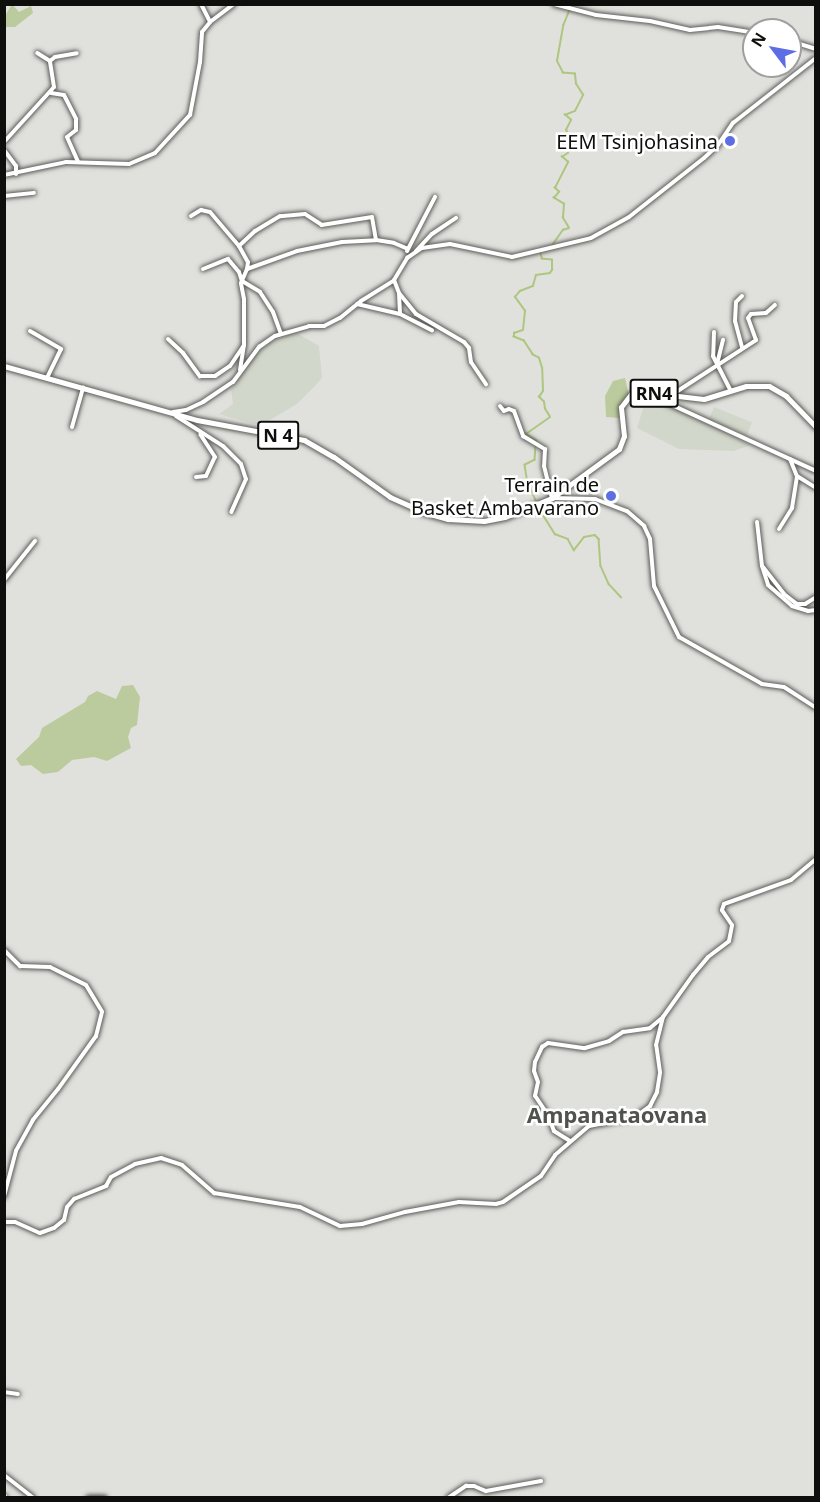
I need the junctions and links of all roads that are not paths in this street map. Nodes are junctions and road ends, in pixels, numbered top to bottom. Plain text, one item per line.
1 (201, 4) edge
2 (234, 4) edge
3 (554, 4) edge
4 (210, 22) junction
5 (742, 31) edge
6 (77, 52) dead end
7 (37, 53) dead end
8 (816, 58) edge
9 (50, 61) junction
10 (51, 93) junction
11 (5, 140) edge
12 (4, 150) edge
13 (78, 162) junction
14 (16, 174) junction
15 (4, 175) edge
16 (34, 193) dead end
17 (4, 196) edge
18 (435, 197) dead end
19 (191, 216) dead end
20 (456, 218) dead end
21 (376, 240) junction
22 (239, 246) junction
23 (408, 249) junction
24 (415, 251) junction
25 (407, 258) junction
26 (203, 269) dead end
27 (248, 269) junction
28 (394, 280) junction
29 (242, 281) junction
30 (399, 293) junction
31 (742, 296) dead end
32 (357, 304) junction
33 (775, 305) dead end
34 (400, 314) junction
35 (432, 330) dead end
36 (30, 331) dead end
37 (714, 332) dead end
38 (281, 334) junction
39 (168, 339) dead end
40 (723, 340) dead end
41 (244, 345) junction
42 (742, 348) junction
43 (717, 364) junction
44 (4, 366) edge
45 (239, 373) junction
46 (47, 378) junction
47 (486, 384) dead end
48 (83, 388) junction
49 (644, 392) junction
50 (731, 392) junction
51 (671, 395) junction
52 (500, 406) dead end
53 (170, 412) junction
54 (72, 427) dead end
55 (816, 428) edge
56 (197, 431) junction
57 (790, 459) junction
58 (816, 471) edge
59 (797, 476) junction
60 (196, 477) dead end
61 (816, 488) edge
62 (552, 498) junction
63 (538, 506) joint
64 (231, 512) dead end
65 (757, 522) dead end
66 (779, 529) dead end
67 (35, 541) dead end
68 (762, 566) junction
69 (4, 580) edge
70 (816, 597) edge
71 (816, 609) edge
72 (816, 708) edge
73 (816, 859) edge
74 (4, 951) edge
75 (663, 1017) junction
76 (570, 1141) junction
77 (4, 1197) edge
78 (4, 1222) edge
79 (4, 1392) edge
80 (18, 1394) dead end
81 (4, 1475) edge
82 (541, 1481) dead end
83 (33, 1497) edge
84 (88, 1497) edge
85 (105, 1497) edge
86 (448, 1497) edge

1 - 4 street
2 - 4 street
3 - 5 street
4 - 13 street
6 - 9 street
7 - 9 street
8 - 24 street
9 - 10 street
10 - 11 street
10 - 13 street
12 - 14 street
13 - 14 street
14 - 15 street
16 - 17 street
18 - 23 street
19 - 22 street
20 - 24 street
21 - 22 street
21 - 23 street
21 - 27 street
22 - 27 street
23 - 25 street
24 - 25 street
25 - 28 street
26 - 29 street
27 - 29 street
28 - 30 street
28 - 32 street
29 - 38 street
29 - 41 street
30 - 34 street
30 - 47 street
31 - 42 street
32 - 34 street
32 - 38 street
33 - 42 street
34 - 35 street
36 - 46 street
37 - 43 street
38 - 45 street
39 - 41 street
40 - 43 street
41 - 45 street
42 - 43 street
43 - 50 street
43 - 51 street
44 - 46 main road, N 4
45 - 53 street
46 - 48 main road, N 4
48 - 53 main road, N 4
48 - 54 street
49 - 51 main road, RN4
49 - 57 street
49 - 62 main road, RN4
50 - 51 main road, RN4
50 - 55 main road, RN4
52 - 62 street
53 - 56 street
53 - 63 main road, N 4
56 - 60 street
56 - 64 street
57 - 58 street
57 - 59 street
59 - 61 street
59 - 66 street
62 - 63 main road, RN4
62 - 72 street
65 - 68 street
67 - 69 street
68 - 70 street
68 - 71 street
73 - 75 street
74 - 77 street
75 - 76 street
75 - 76 street
76 - 78 street
79 - 80 street
81 - 83 street
82 - 86 street
84 - 85 street

